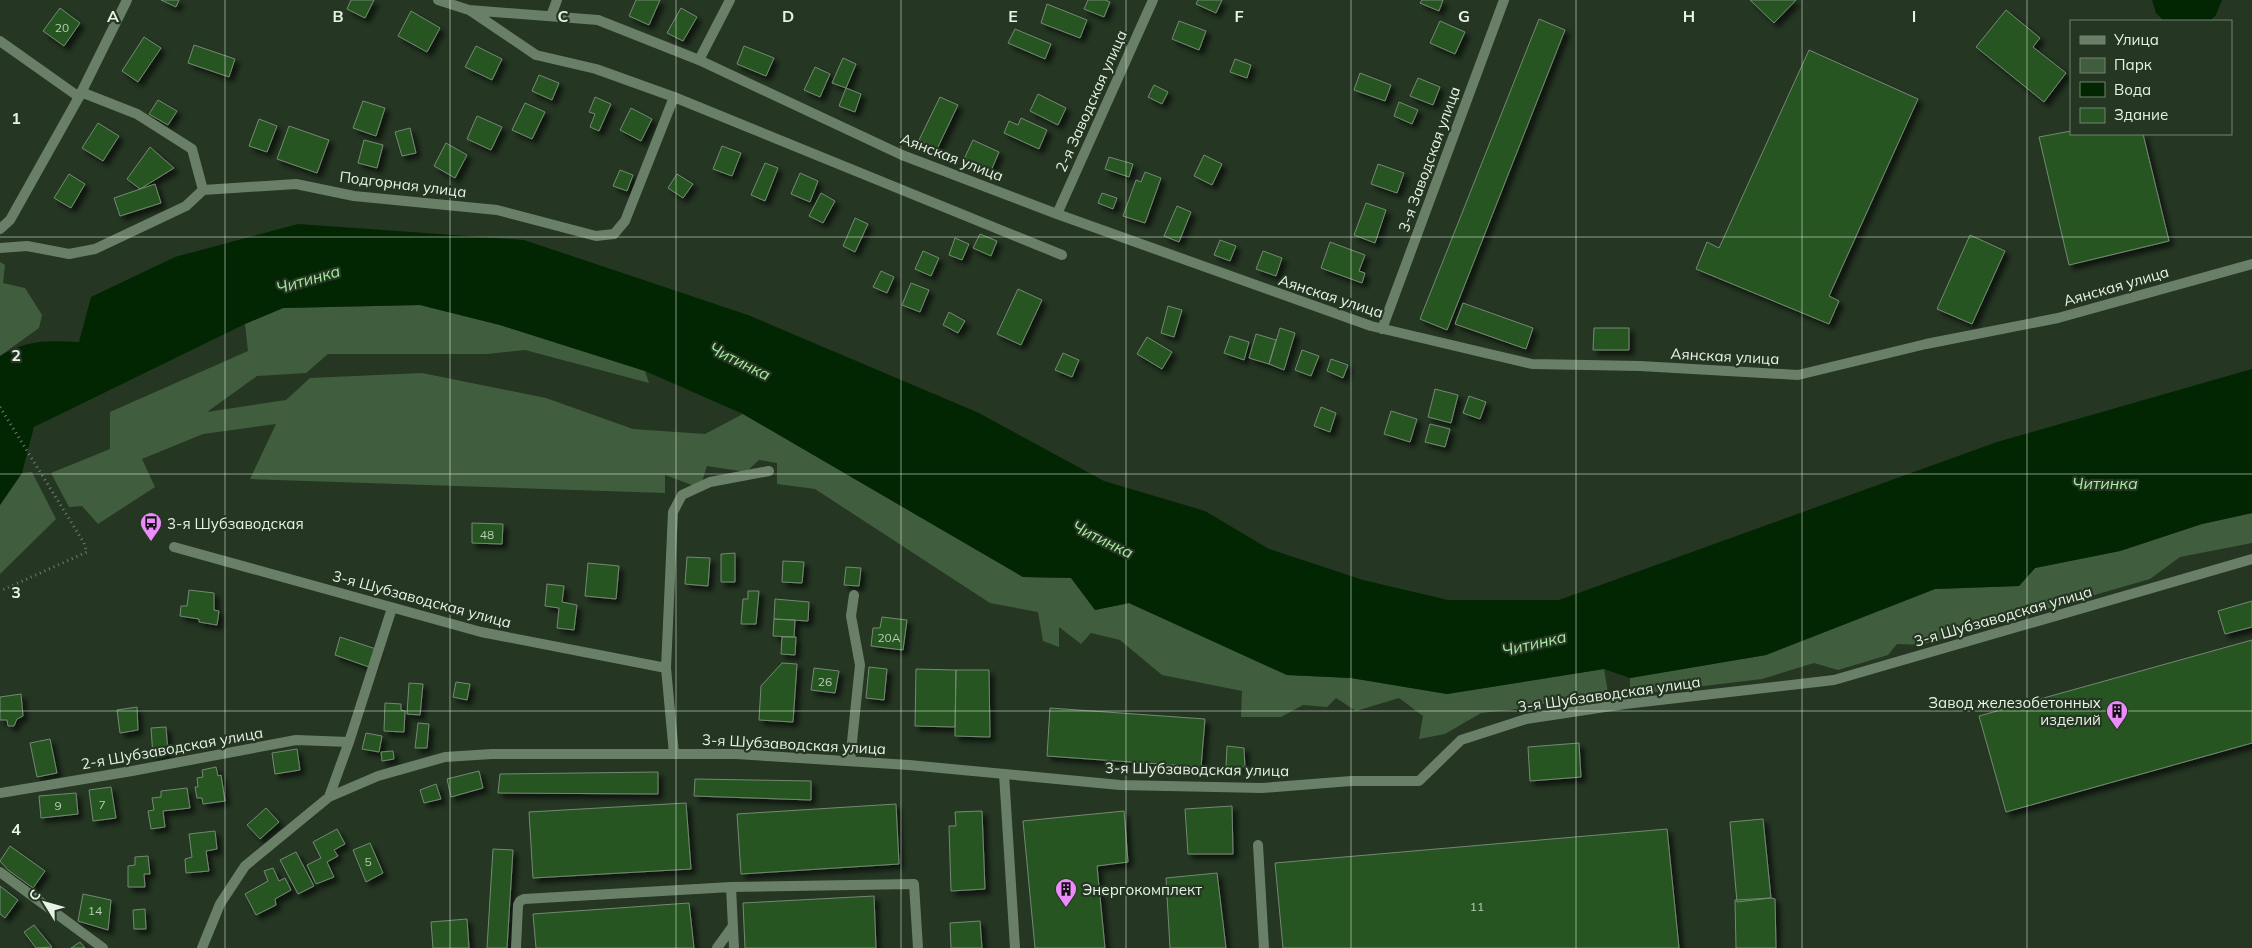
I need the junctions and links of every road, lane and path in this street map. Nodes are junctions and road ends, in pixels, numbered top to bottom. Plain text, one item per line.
1 (126, 0) edge
2 (438, 0) edge
3 (557, 0) edge
4 (730, 0) edge
5 (1153, 0) edge
6 (1504, 0) edge
7 (469, 10) junction
8 (550, 16) junction
9 (0, 41) edge
10 (700, 60) junction
11 (80, 95) junction
12 (674, 98) junction
13 (202, 190) junction
14 (1057, 214) junction
15 (0, 229) edge
16 (0, 248) edge
17 (1062, 255) dead end
18 (2252, 264) edge
19 (1382, 329) junction
20 (0, 407) edge
21 (769, 471) dead end
22 (174, 546) dead end
23 (2252, 559) edge
24 (0, 591) edge
25 (854, 595) dead end
26 (392, 608) junction
27 (666, 668) junction
28 (349, 742) junction
29 (674, 754) junction
30 (850, 761) junction
31 (1004, 774) junction
32 (0, 793) edge
33 (329, 797) junction
34 (1258, 845) dead end
35 (0, 872) edge
36 (731, 888) junction
37 (733, 926) junction
38 (103, 948) edge
39 (202, 948) edge
40 (516, 948) edge
41 (718, 948) edge
42 (734, 948) edge
43 (918, 948) edge
44 (1015, 948) edge
45 (1264, 948) edge

1 - 11 street
2 - 7 street, Аянская улица
3 - 8 street
4 - 10 street
5 - 14 street, 2-я Заводская улица
6 - 19 street, 3-я Заводская улица
7 - 8 street, Аянская улица
7 - 12 street
8 - 10 street, Аянская улица
9 - 11 street
10 - 14 street, Аянская улица
11 - 13 street
11 - 15 street
12 - 13 street, Подгорная улица
12 - 17 street
13 - 16 street
14 - 19 street, Аянская улица
18 - 19 street, Аянская улица
20 - 24 path
21 - 27 street
22 - 26 street, 3-я Шубзаводская улица
23 - 31 street, 3-я Шубзаводская улица
25 - 30 street
26 - 27 street, 3-я Шубзаводская улица
26 - 28 street
27 - 29 street
28 - 32 street, 2-я Шубзаводская улица
28 - 33 street
29 - 30 street, 3-я Шубзаводская улица
29 - 33 street, 3-я Шубзаводская улица
30 - 31 street, 3-я Шубзаводская улица
31 - 44 street
33 - 39 street
34 - 45 street
35 - 38 street
36 - 37 street
36 - 40 street
36 - 43 street
37 - 41 street
37 - 42 street

